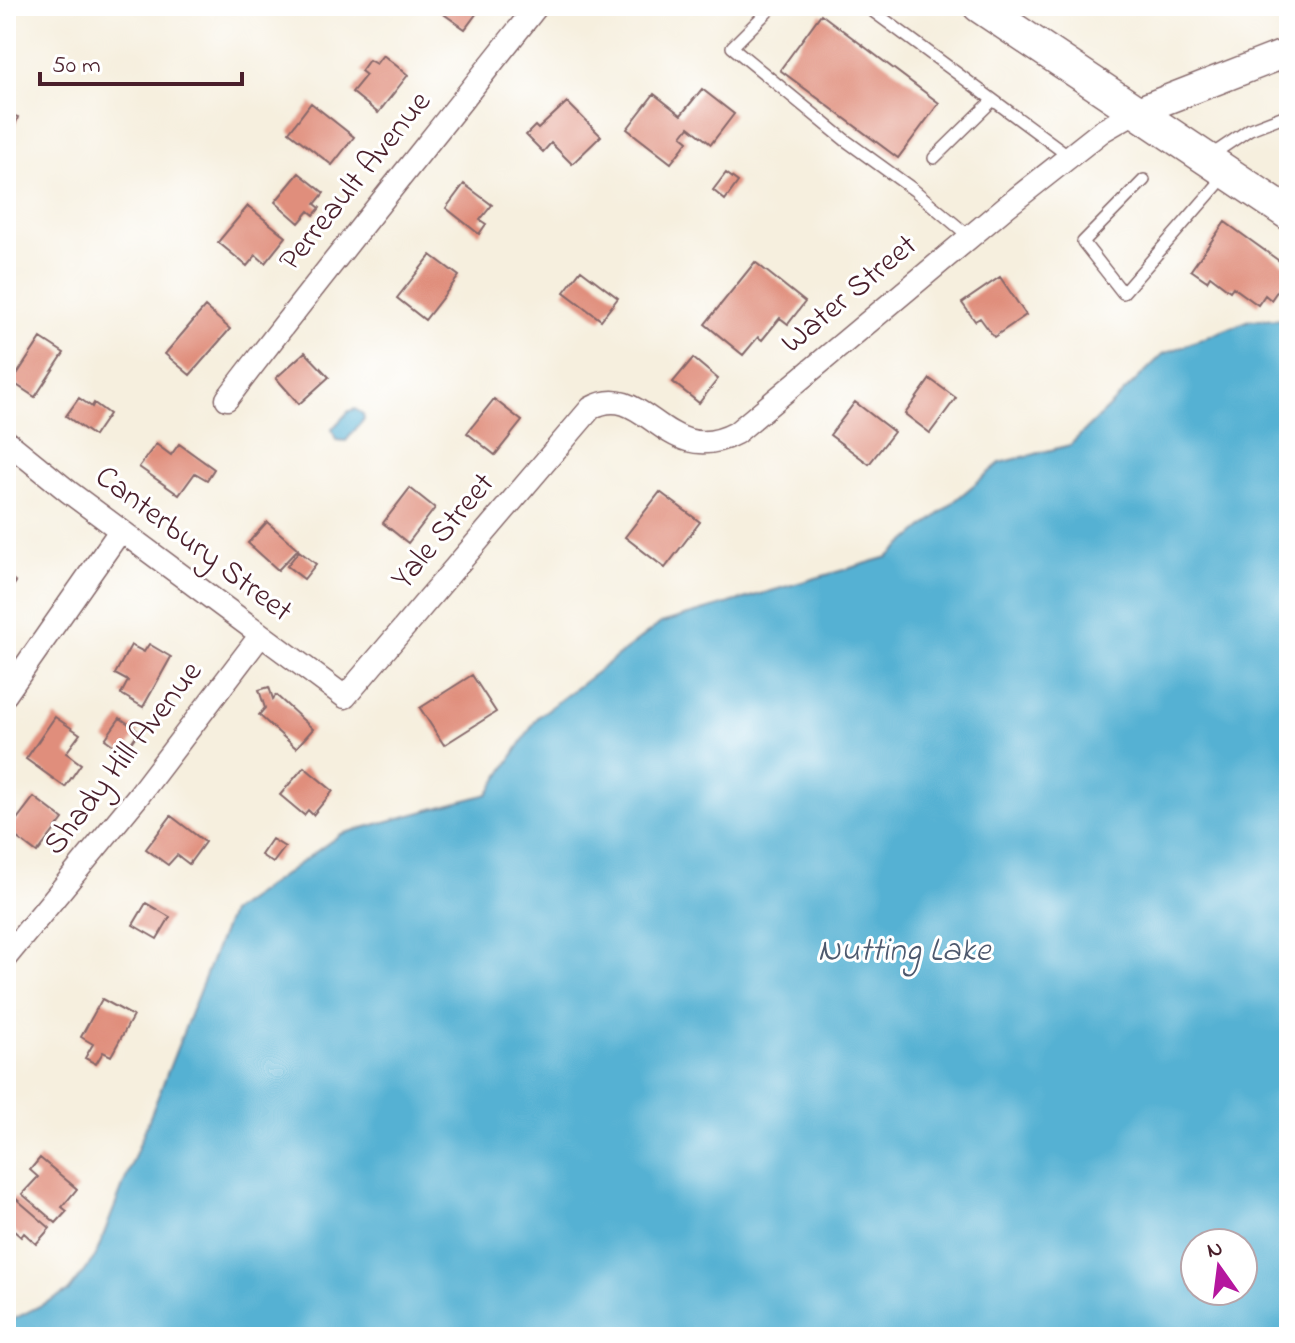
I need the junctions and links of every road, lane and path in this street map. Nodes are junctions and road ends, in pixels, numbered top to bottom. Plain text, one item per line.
1 (537, 6) edge
2 (773, 6) edge
3 (866, 6) edge
4 (979, 6) edge
5 (1289, 52) edge
6 (993, 100) junction
7 (1135, 112) junction
8 (1289, 114) edge
9 (1069, 156) junction
10 (934, 158) dead end
11 (1217, 166) junction
12 (1144, 180) dead end
13 (1289, 214) edge
14 (970, 237) junction
15 (227, 399) dead end
16 (591, 408) joint
17 (6, 441) edge
18 (120, 531) junction
19 (260, 636) junction
20 (6, 694) edge
21 (345, 697) joint
22 (6, 957) edge

1 - 15 street, Perreault Avenue
2 - 14 lane
3 - 6 lane
4 - 7 main road
5 - 7 street
6 - 9 lane
6 - 10 lane
7 - 9 street, Water Street
7 - 11 main road
8 - 11 lane
9 - 14 street, Water Street
11 - 12 lane
11 - 13 main road
14 - 16 street, Water Street
16 - 21 street, Yale Street
17 - 18 street, Canterbury Street
18 - 19 street, Canterbury Street
18 - 20 street
19 - 21 street, Canterbury Street
19 - 22 street, Shady Hill Avenue

